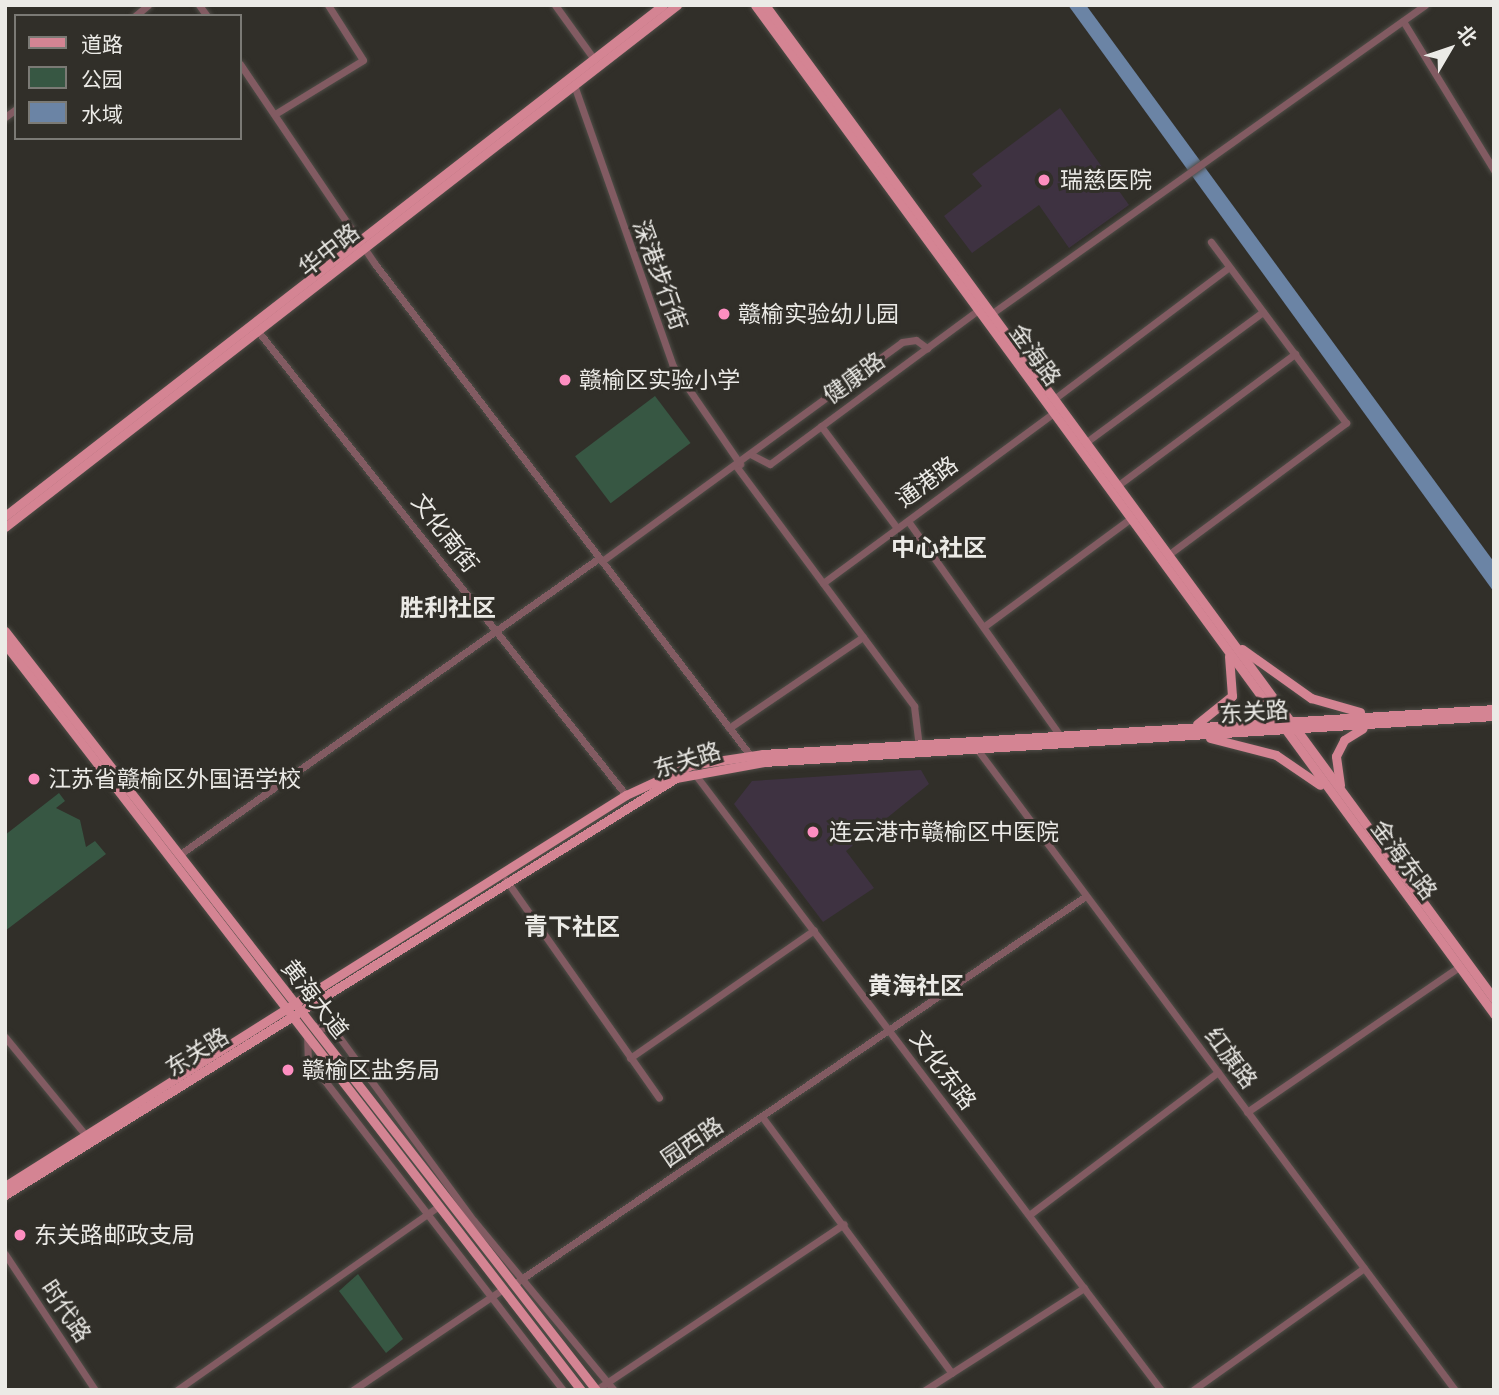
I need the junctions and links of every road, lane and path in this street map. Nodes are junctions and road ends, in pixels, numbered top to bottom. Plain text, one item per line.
1 (327, 5) edge
2 (555, 5) edge
3 (663, 5) edge
4 (677, 5) edge
5 (755, 5) edge
6 (765, 5) edge
7 (1425, 5) edge
8 (1403, 21) junction
9 (594, 59) junction
10 (242, 67) edge
11 (574, 85) junction
12 (275, 114) junction
13 (1494, 170) edge
14 (1211, 242) dead end
15 (362, 244) junction
16 (1229, 267) junction
17 (978, 310) junction
18 (1264, 312) junction
19 (992, 314) junction
20 (257, 330) junction
21 (927, 348) junction
22 (1295, 354) junction
23 (1054, 399) junction
24 (1054, 413) junction
25 (821, 426) junction
26 (1086, 443) junction
27 (752, 455) junction
28 (738, 465) junction
29 (1117, 486) junction
30 (5, 516) edge
31 (1131, 518) junction
32 (908, 520) junction
33 (5, 527) edge
34 (897, 528) junction
35 (1168, 555) junction
36 (601, 559) junction
37 (823, 583) junction
38 (986, 625) junction
39 (5, 631) edge
40 (497, 632) junction
41 (1224, 632) junction
42 (863, 637) junction
43 (5, 644) edge
44 (1228, 651) junction
45 (1494, 709) edge
46 (1376, 715) junction
47 (1494, 716) edge
48 (1287, 718) junction
49 (1277, 719) junction
50 (1369, 725) junction
51 (1295, 728) junction
52 (729, 729) junction
53 (1283, 729) junction
54 (1191, 731) junction
55 (1060, 736) junction
56 (919, 744) junction
57 (977, 749) junction
58 (750, 755) junction
59 (694, 773) junction
60 (1338, 794) junction
61 (625, 795) junction
62 (178, 855) junction
63 (506, 880) junction
64 (1086, 896) junction
65 (814, 930) junction
66 (1459, 967) junction
67 (1494, 999) edge
68 (294, 1009) junction
69 (1494, 1014) edge
70 (309, 1029) junction
71 (888, 1030) junction
72 (5, 1037) edge
73 (631, 1058) junction
74 (1218, 1072) junction
75 (659, 1098) dead end
76 (1247, 1112) junction
77 (763, 1118) junction
78 (88, 1138) junction
79 (5, 1186) edge
80 (5, 1195) edge
81 (439, 1206) junction
82 (427, 1214) junction
83 (1029, 1215) junction
84 (844, 1224) junction
85 (5, 1254) edge
86 (1364, 1268) junction
87 (524, 1278) junction
88 (514, 1284) junction
89 (1084, 1288) junction
90 (503, 1289) junction
91 (491, 1297) junction
92 (952, 1373) junction
93 (607, 1382) junction
94 (95, 1390) edge
95 (177, 1390) edge
96 (353, 1390) edge
97 (563, 1390) edge
98 (581, 1390) edge
99 (596, 1390) edge
100 (614, 1390) edge
101 (925, 1390) edge
102 (1161, 1390) edge
103 (1193, 1390) edge
104 (1455, 1390) edge

1 - 12 street
2 - 9 street
3 - 9 main road, 华中路
4 - 11 main road, 华中路
5 - 17 main road, 金海路
6 - 19 main road, 金海路
7 - 8 street
8 - 13 street
8 - 19 street
9 - 15 main road, 华中路
10 - 12 street
11 - 15 main road, 华中路
11 - 28 street, 深港步行街
12 - 15 street
14 - 16 street
15 - 20 main road, 华中路
15 - 30 main road, 华中路
15 - 36 street
16 - 18 street
16 - 23 street
17 - 21 street, 健康路
17 - 24 main road, 金海路
18 - 22 street
18 - 26 street
19 - 23 main road, 金海路
20 - 33 main road, 华中路
20 - 40 street, 文化南街
21 - 25 street, 健康路
21 - 27 street
22 - 29 street
22 - 35 street
23 - 26 main road, 金海路
24 - 31 main road, 金海路
24 - 32 street, 通港路
25 - 27 street, 健康路
25 - 34 street
26 - 29 main road, 金海路
27 - 28 street
28 - 36 street
28 - 37 street, 深港步行街
29 - 35 main road, 金海路
31 - 38 street
31 - 44 main road, 金海路
32 - 34 street, 通港路
32 - 38 street
34 - 37 street, 通港路
35 - 41 main road, 金海路
36 - 40 street
36 - 52 street
37 - 42 street, 深港步行街
38 - 55 street
39 - 62 main road, 黄海大道
40 - 61 street, 文化南街
40 - 62 street
41 - 46 main road
41 - 48 main road, 金海路
42 - 52 street
42 - 56 street, 深港步行街
43 - 68 main road, 黄海大道
44 - 49 main road, 金海路
44 - 54 main road
45 - 46 main road, 东关路
46 - 48 main road, 东关路
47 - 50 main road, 东关路
48 - 49 main road, 东关路
48 - 51 main road, 金海路
49 - 53 main road, 金海路
49 - 54 main road, 东关路
50 - 51 main road, 东关路
50 - 60 main road
51 - 53 main road, 东关路
51 - 60 main road, 金海东路
52 - 58 street
53 - 54 main road, 东关路
53 - 60 main road, 金海东路
54 - 55 main road, 东关路
54 - 57 main road, 东关路
54 - 60 main road
55 - 56 main road, 东关路
56 - 58 main road, 东关路
57 - 59 main road, 东关路
57 - 64 street, 红旗路
58 - 61 main road, 东关路
59 - 63 main road, 东关路
59 - 65 street, 文化东路
60 - 66 main road, 金海东路
60 - 67 main road, 金海东路
61 - 68 main road, 东关路
62 - 68 main road, 黄海大道
63 - 68 main road, 东关路
63 - 73 street
64 - 71 street, 园西路
64 - 74 street, 红旗路
65 - 71 street, 文化东路
65 - 73 street
66 - 69 main road, 金海东路
66 - 76 street
68 - 70 main road, 黄海大道
68 - 78 main road, 东关路
70 - 81 main road, 黄海大道
70 - 82 street
70 - 87 street
70 - 88 main road, 黄海大道
71 - 77 street, 园西路
71 - 83 street, 文化东路
72 - 78 street
73 - 75 street
74 - 76 street, 红旗路
74 - 83 street
76 - 86 street, 红旗路
77 - 84 street
77 - 87 street, 园西路
78 - 79 main road, 东关路
78 - 80 main road, 东关路
81 - 82 street
81 - 90 main road, 黄海大道
82 - 91 street
82 - 95 street
83 - 89 street, 文化东路
84 - 92 street
84 - 93 street
85 - 94 street, 时代路
86 - 103 street
86 - 104 street, 红旗路
87 - 88 street, 园西路
87 - 93 street
88 - 99 main road, 黄海大道
89 - 92 street
89 - 102 street, 文化东路
90 - 91 street
90 - 98 main road, 黄海大道
91 - 96 street
91 - 97 street
92 - 101 street
93 - 99 street
93 - 100 street

